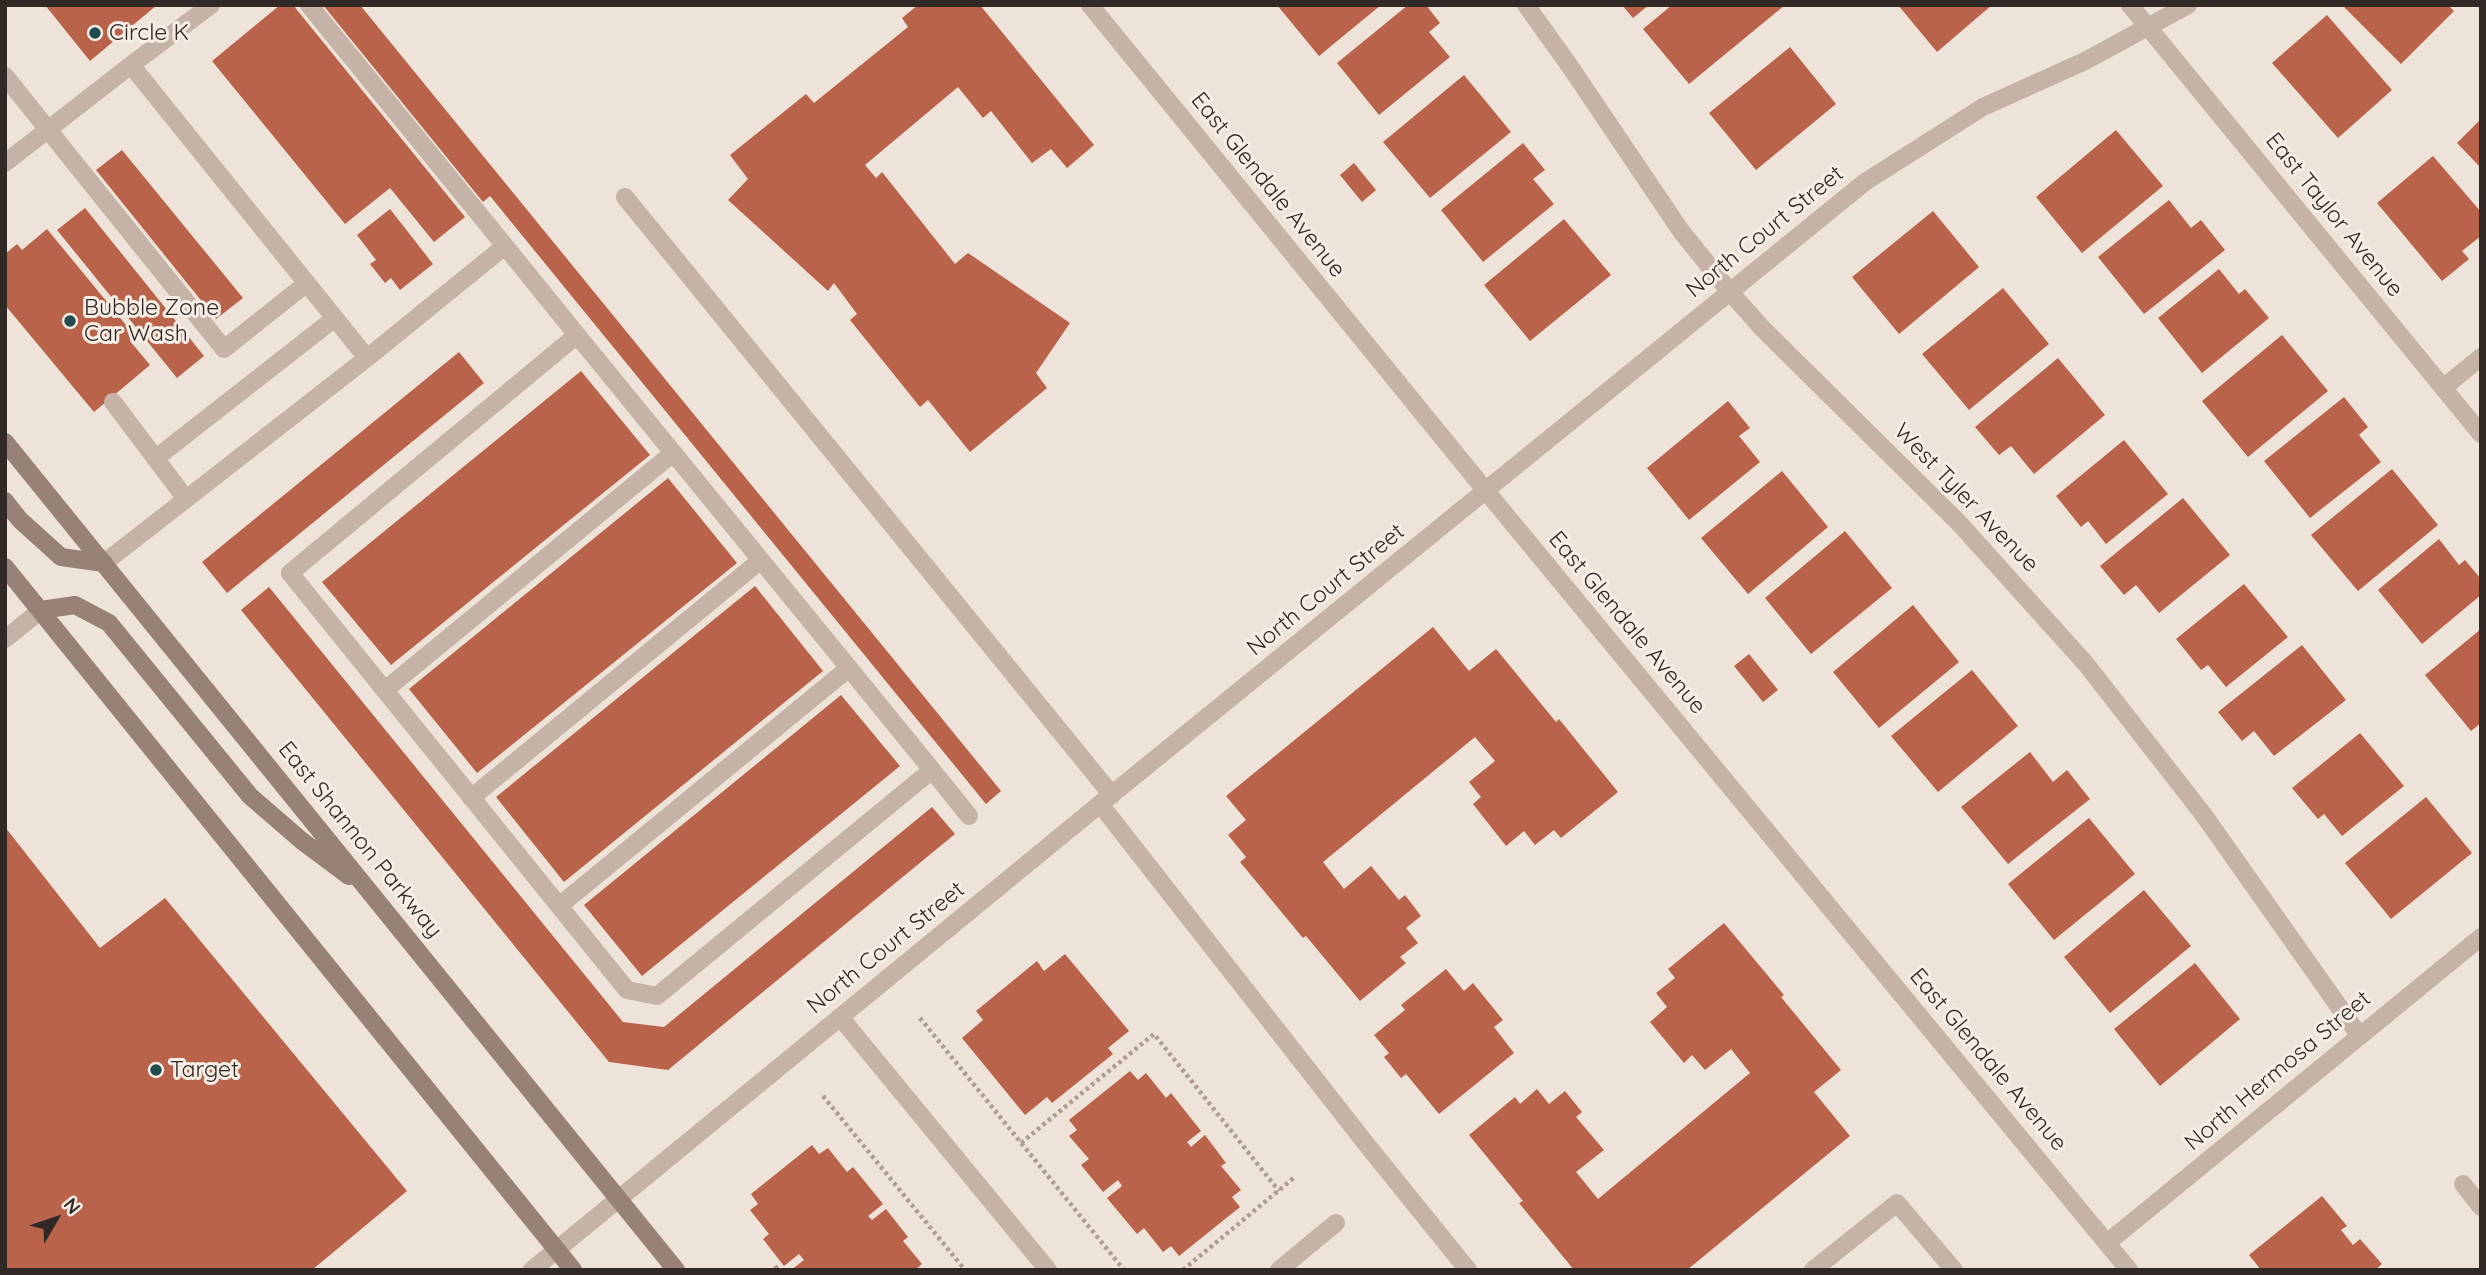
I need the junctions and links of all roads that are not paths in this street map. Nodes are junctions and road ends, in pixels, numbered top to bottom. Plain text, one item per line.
1 (211, 5) edge
2 (309, 5) edge
3 (1090, 5) edge
4 (1526, 5) edge
5 (2130, 5) edge
6 (2188, 5) edge
7 (2149, 27) junction
8 (131, 65) junction
9 (5, 76) edge
10 (47, 131) junction
11 (5, 163) edge
12 (625, 197) dead end
13 (505, 246) junction
14 (307, 283) junction
15 (1730, 292) junction
16 (335, 318) junction
17 (577, 335) junction
18 (2481, 357) edge
19 (367, 358) junction
20 (2444, 388) junction
21 (113, 402) dead end
22 (2481, 434) edge
23 (5, 442) edge
24 (673, 453) junction
25 (156, 458) junction
26 (1486, 491) junction
27 (187, 499) junction
28 (5, 501) edge
29 (761, 560) junction
30 (104, 563) junction
31 (5, 566) edge
32 (41, 610) junction
33 (5, 639) edge
34 (849, 668) junction
35 (384, 690) junction
36 (932, 770) junction
37 (471, 798) junction
38 (1106, 799) junction
39 (969, 817) dead end
40 (370, 891) junction
41 (559, 906) junction
42 (2481, 937) edge
43 (841, 1017) junction
44 (2359, 1035) junction
45 (2463, 1184) dead end
46 (618, 1199) junction
47 (2481, 1207) edge
48 (1336, 1223) dead end
49 (2108, 1243) junction
50 (556, 1250) junction
51 (533, 1270) edge
52 (573, 1270) edge
53 (676, 1270) edge
54 (1048, 1270) edge
55 (1279, 1270) edge
56 (1468, 1270) edge
57 (1813, 1270) edge
58 (1954, 1270) edge
59 (2129, 1270) edge

1 - 8 street
2 - 13 street
3 - 26 street, East Glendale Avenue
4 - 15 street, West Tyler Avenue
5 - 7 street, East Taylor Avenue
6 - 7 street, North Court Street
7 - 15 street, North Court Street
7 - 20 street, East Taylor Avenue
8 - 10 street
8 - 14 street
9 - 10 street
10 - 11 street
10 - 14 street
12 - 38 street
13 - 17 street
13 - 19 street
14 - 16 street
15 - 26 street, North Court Street
15 - 44 street, West Tyler Avenue
16 - 19 street
16 - 25 street
17 - 24 street
17 - 35 street
18 - 20 street
19 - 27 street
20 - 22 street, East Taylor Avenue
21 - 25 street
23 - 30 street, East Shannon Parkway
24 - 29 street
24 - 35 street
25 - 27 street
26 - 38 street, North Court Street
26 - 49 street, East Glendale Avenue
27 - 30 street
28 - 30 street
29 - 34 street
29 - 37 street
30 - 40 street, East Shannon Parkway
31 - 32 street
32 - 33 street
32 - 40 street
32 - 50 street
34 - 36 street
34 - 41 street
35 - 37 street
36 - 39 street
36 - 41 street
37 - 41 street
38 - 43 street, North Court Street
38 - 56 street
40 - 46 street, East Shannon Parkway
42 - 44 street, North Hermosa Street
43 - 46 street, North Court Street
43 - 54 street
44 - 49 street, North Hermosa Street
45 - 47 street
46 - 50 street, North Court Street
46 - 53 street, East Shannon Parkway
48 - 55 street
49 - 59 street, East Glendale Avenue
50 - 51 street, North Court Street
50 - 52 street
57 - 58 street

